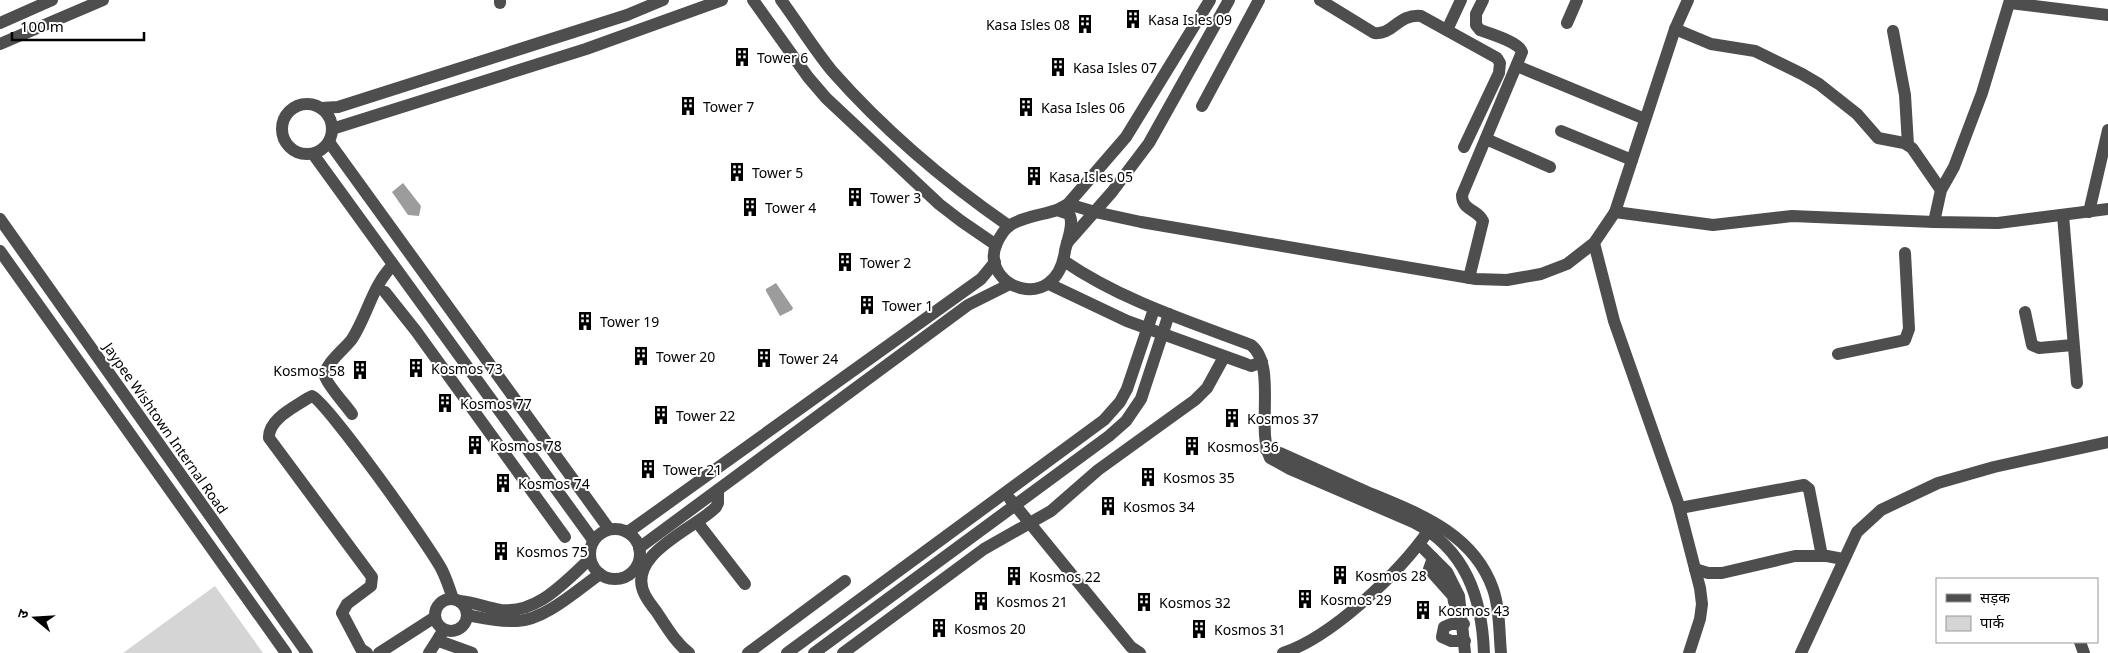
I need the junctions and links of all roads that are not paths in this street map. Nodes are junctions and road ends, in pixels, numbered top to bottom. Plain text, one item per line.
1 (52, 0) edge
2 (103, 0) edge
3 (663, 0) edge
4 (722, 0) edge
5 (753, 0) edge
6 (781, 0) edge
7 (1210, 0) edge
8 (1229, 0) edge
9 (1258, 0) edge
10 (1320, 0) edge
11 (1461, 0) edge
12 (1483, 0) edge
13 (1577, 0) edge
14 (1688, 0) edge
15 (2010, 2) edge
16 (2108, 15) edge
17 (0, 23) edge
18 (1567, 23) dead end
19 (1675, 29) junction
20 (1447, 30) junction
21 (1893, 31) dead end
22 (0, 44) edge
23 (1518, 66) junction
24 (1202, 106) dead end
25 (321, 108) junction
26 (1646, 119) junction
27 (332, 129) junction
28 (2108, 130) edge
29 (1560, 131) dead end
30 (1486, 139) junction
31 (329, 142) junction
32 (1908, 145) junction
33 (1464, 147) dead end
34 (313, 154) junction
35 (1632, 160) junction
36 (1550, 167) dead end
37 (1941, 190) junction
38 (1063, 207) junction
39 (2108, 209) edge
40 (1095, 212) junction
41 (1615, 212) junction
42 (2089, 212) junction
43 (2062, 215) junction
44 (0, 219) edge
45 (1934, 222) junction
46 (1009, 226) junction
47 (1067, 243) junction
48 (1594, 243) junction
49 (996, 245) junction
50 (0, 251) edge
51 (1904, 253) dead end
52 (1064, 261) junction
53 (995, 262) junction
54 (393, 265) junction
55 (403, 278) junction
56 (1470, 278) junction
57 (1010, 284) junction
58 (1049, 284) junction
59 (385, 292) junction
60 (372, 299) junction
61 (1154, 309) junction
62 (2025, 312) dead end
63 (1169, 314) junction
64 (1148, 329) junction
65 (1162, 334) junction
66 (2073, 344) junction
67 (1838, 354) dead end
68 (1224, 357) junction
69 (1262, 362) junction
70 (2077, 384) dead end
71 (352, 414) dead end
72 (2108, 442) edge
73 (1266, 450) junction
74 (718, 490) junction
75 (1005, 492) junction
76 (1015, 505) junction
77 (1680, 508) junction
78 (1001, 516) junction
79 (697, 522) junction
80 (1029, 523) junction
81 (609, 529) junction
82 (1429, 530) junction
83 (628, 532) junction
84 (1012, 532) junction
85 (565, 537) dead end
86 (593, 540) junction
87 (1419, 544) junction
88 (639, 548) junction
89 (1822, 556) junction
90 (590, 559) junction
91 (1843, 559) junction
92 (1695, 569) junction
93 (600, 574) junction
94 (845, 581) dead end
95 (745, 584) dead end
96 (456, 600) junction
97 (467, 615) junction
98 (435, 617) junction
99 (1459, 620) junction
100 (441, 634) junction
101 (1465, 647) edge
102 (286, 653) edge
103 (307, 653) edge
104 (367, 653) edge
105 (379, 653) edge
106 (429, 653) edge
107 (472, 653) edge
108 (689, 653) edge
109 (748, 653) edge
110 (787, 653) edge
111 (814, 653) edge
112 (843, 653) edge
113 (1140, 653) edge
114 (1282, 653) edge
115 (1484, 653) edge
116 (1501, 653) edge
117 (1688, 653) edge
118 (1801, 653) edge

1 - 17 street
2 - 22 street
3 - 25 street
4 - 27 street
5 - 49 street
6 - 46 street
7 - 38 street
8 - 40 street
9 - 24 street
10 - 20 street
11 - 20 street
12 - 23 street
13 - 18 street
14 - 19 street
15 - 16 street
15 - 37 street
19 - 26 street
19 - 32 street
20 - 33 street
21 - 32 street
23 - 26 street
23 - 30 street
25 - 27 street
25 - 34 street
26 - 35 street
27 - 31 street
28 - 42 street
29 - 35 street
30 - 36 street
30 - 56 street
31 - 34 street
31 - 81 street
32 - 37 street
34 - 54 street
35 - 41 street
37 - 45 street
38 - 40 street
38 - 46 street
38 - 47 street
39 - 42 street
40 - 47 street
40 - 56 street
41 - 45 street
41 - 48 street
42 - 43 street
43 - 45 street
43 - 66 street
44 - 103 street, Jaypee Wishtown Internal Road
46 - 49 street
47 - 52 street
48 - 56 street
48 - 77 street
49 - 53 street
50 - 102 street
51 - 67 street
52 - 58 street
52 - 61 street
53 - 57 street
53 - 83 street
54 - 55 street
54 - 60 street
55 - 59 street
55 - 86 street
57 - 58 street
57 - 74 street
58 - 64 street
59 - 60 street
59 - 85 street
60 - 71 street
61 - 63 street
61 - 64 street
62 - 66 street
63 - 65 street
63 - 69 street
64 - 65 street
64 - 75 street
65 - 68 street
65 - 76 street
66 - 70 street
68 - 69 street
68 - 80 street
69 - 73 street
72 - 91 street
73 - 82 street
73 - 116 street
74 - 79 street
74 - 88 street
75 - 76 street
75 - 110 street
76 - 78 street
76 - 80 street
77 - 89 street
77 - 92 street
78 - 84 street
78 - 111 street
79 - 95 street
79 - 108 street
80 - 84 street
80 - 113 street
81 - 83 street
81 - 86 street
82 - 87 street
82 - 115 street
83 - 88 street
84 - 112 street
86 - 90 street
87 - 99 street
87 - 114 street
88 - 93 street
89 - 91 street
89 - 92 street
90 - 93 street
90 - 96 street
91 - 118 street
92 - 117 street
93 - 97 street
94 - 109 street
96 - 97 street
96 - 98 street
96 - 104 street
97 - 100 street
98 - 100 street
98 - 105 street
99 - 101 street
99 - 101 street
100 - 106 street
100 - 107 street

